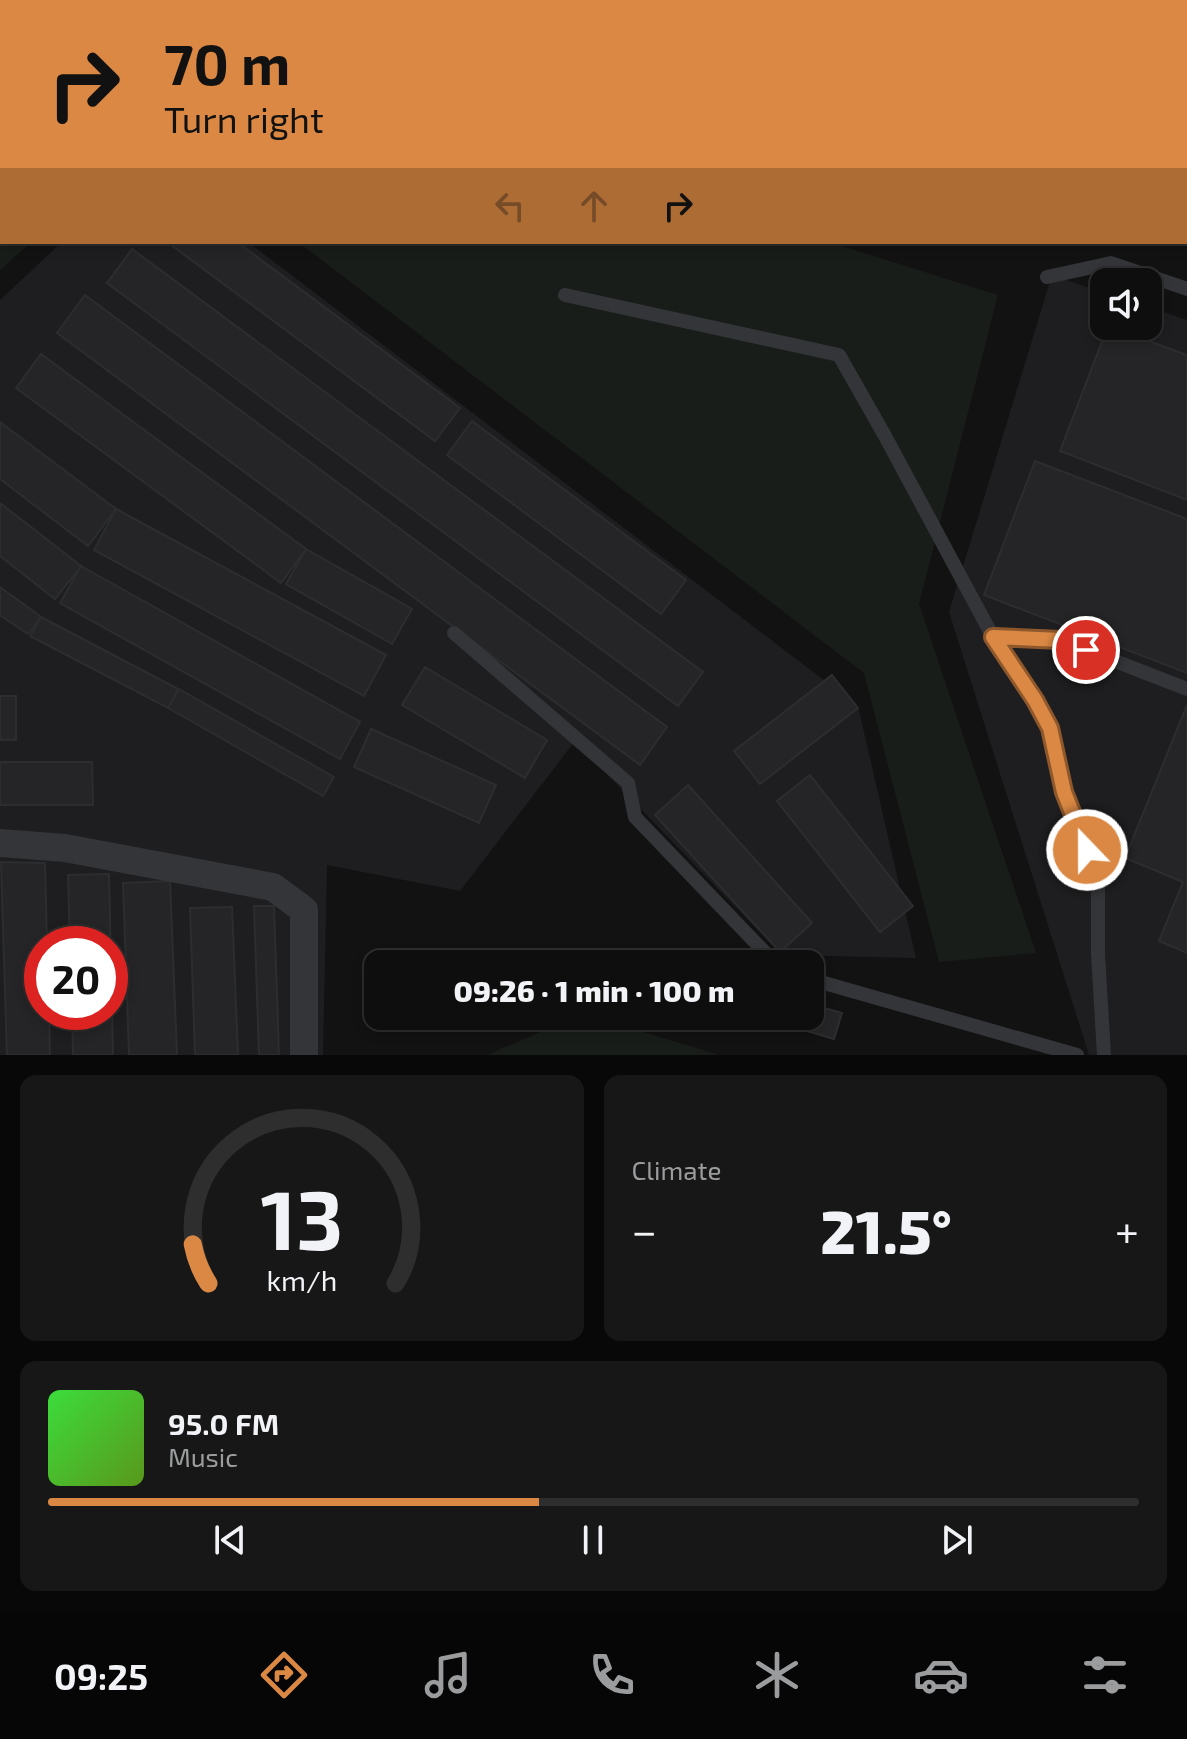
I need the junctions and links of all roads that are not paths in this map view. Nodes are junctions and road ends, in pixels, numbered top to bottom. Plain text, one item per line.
1 (1047, 277) dead end
2 (1187, 289) edge
3 (565, 295) dead end
4 (454, 633) dead end
5 (993, 637) junction
6 (1187, 689) edge
7 (0, 843) edge
8 (763, 950) edge
9 (824, 983) edge
10 (304, 1055) edge
11 (1077, 1055) edge
12 (1104, 1055) edge

1 - 2 lane
3 - 5 lane
4 - 8 lane
5 - 6 lane
5 - 12 lane
7 - 10 street
9 - 11 lane

